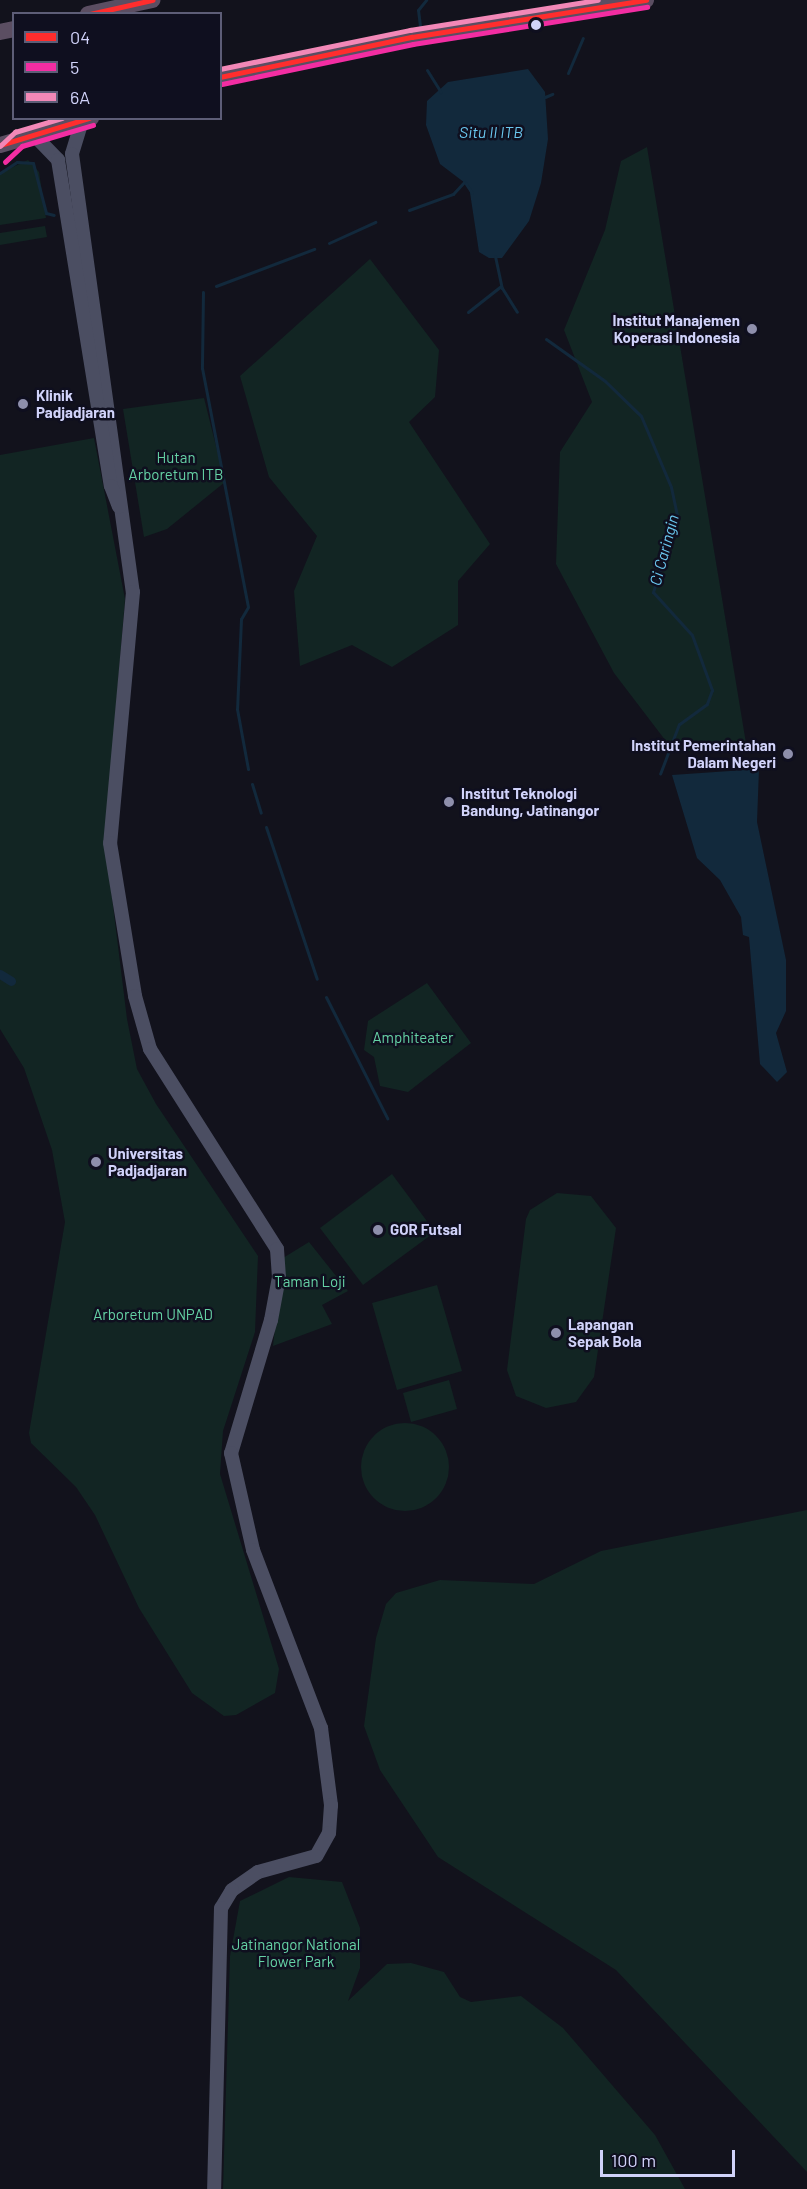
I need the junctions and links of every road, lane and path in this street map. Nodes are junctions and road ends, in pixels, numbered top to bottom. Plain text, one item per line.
1 (153, 0) edge
2 (646, 0) edge
3 (97, 12) edge
4 (222, 77) edge
5 (45, 120) edge
6 (83, 120) edge
7 (34, 135) junction
8 (0, 145) edge
9 (122, 514) junction
10 (214, 2189) edge

1 - 3 highway
2 - 4 highway
5 - 7 highway
6 - 7 highway
6 - 9 main road
7 - 8 highway
7 - 9 main road
9 - 10 main road

